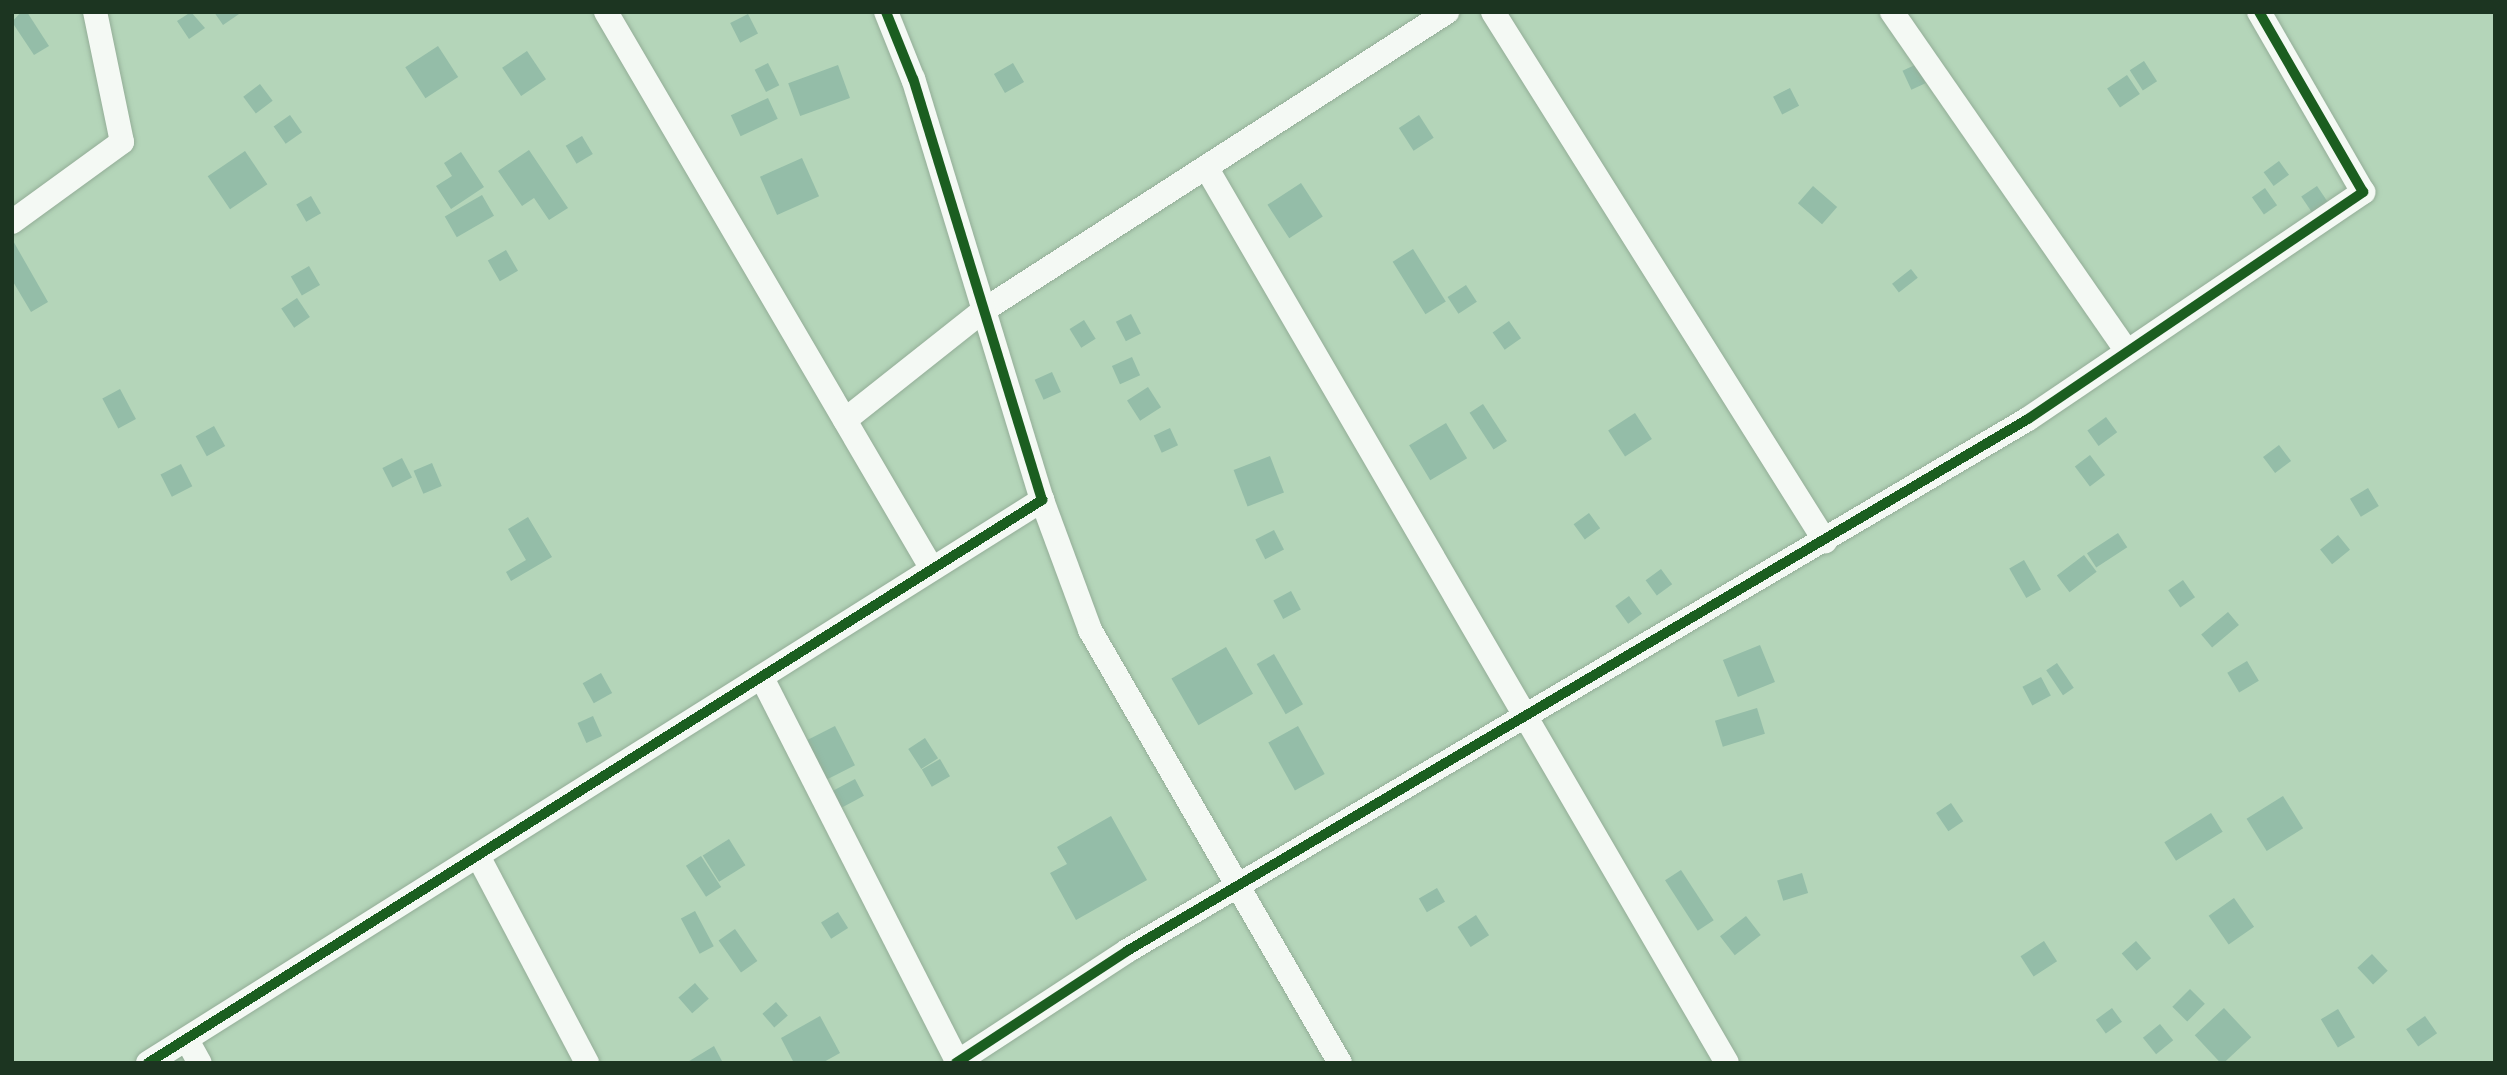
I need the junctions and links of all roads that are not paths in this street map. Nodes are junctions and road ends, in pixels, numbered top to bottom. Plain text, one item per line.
1 (95, 12) edge
2 (606, 12) edge
3 (886, 12) edge
4 (1447, 12) edge
5 (1493, 12) edge
6 (1892, 12) edge
7 (2259, 12) edge
8 (1206, 167) junction
9 (12, 222) edge
10 (984, 310) junction
11 (2127, 351) junction
12 (845, 420) junction
13 (1042, 500) junction
14 (1825, 541) junction
15 (932, 569) junction
16 (762, 677) junction
17 (1528, 717) junction
18 (478, 856) junction
19 (1235, 887) junction
20 (187, 1040) junction
21 (986, 1055) edge
22 (957, 1062) edge
23 (148, 1063) edge
24 (200, 1063) edge
25 (587, 1063) edge
26 (1340, 1063) edge
27 (1727, 1063) edge

1 - 9 street
2 - 12 street
3 - 10 street
4 - 8 street
5 - 14 street
6 - 11 street
7 - 11 street
8 - 10 street
8 - 17 street
10 - 12 street
10 - 13 street
11 - 14 street
12 - 15 street
13 - 15 street
13 - 19 street
14 - 17 street
15 - 16 street
16 - 18 street
16 - 22 street
17 - 19 street
17 - 27 street
18 - 20 street
18 - 25 street
19 - 21 street
19 - 26 street
20 - 23 street
20 - 24 street
21 - 22 street

